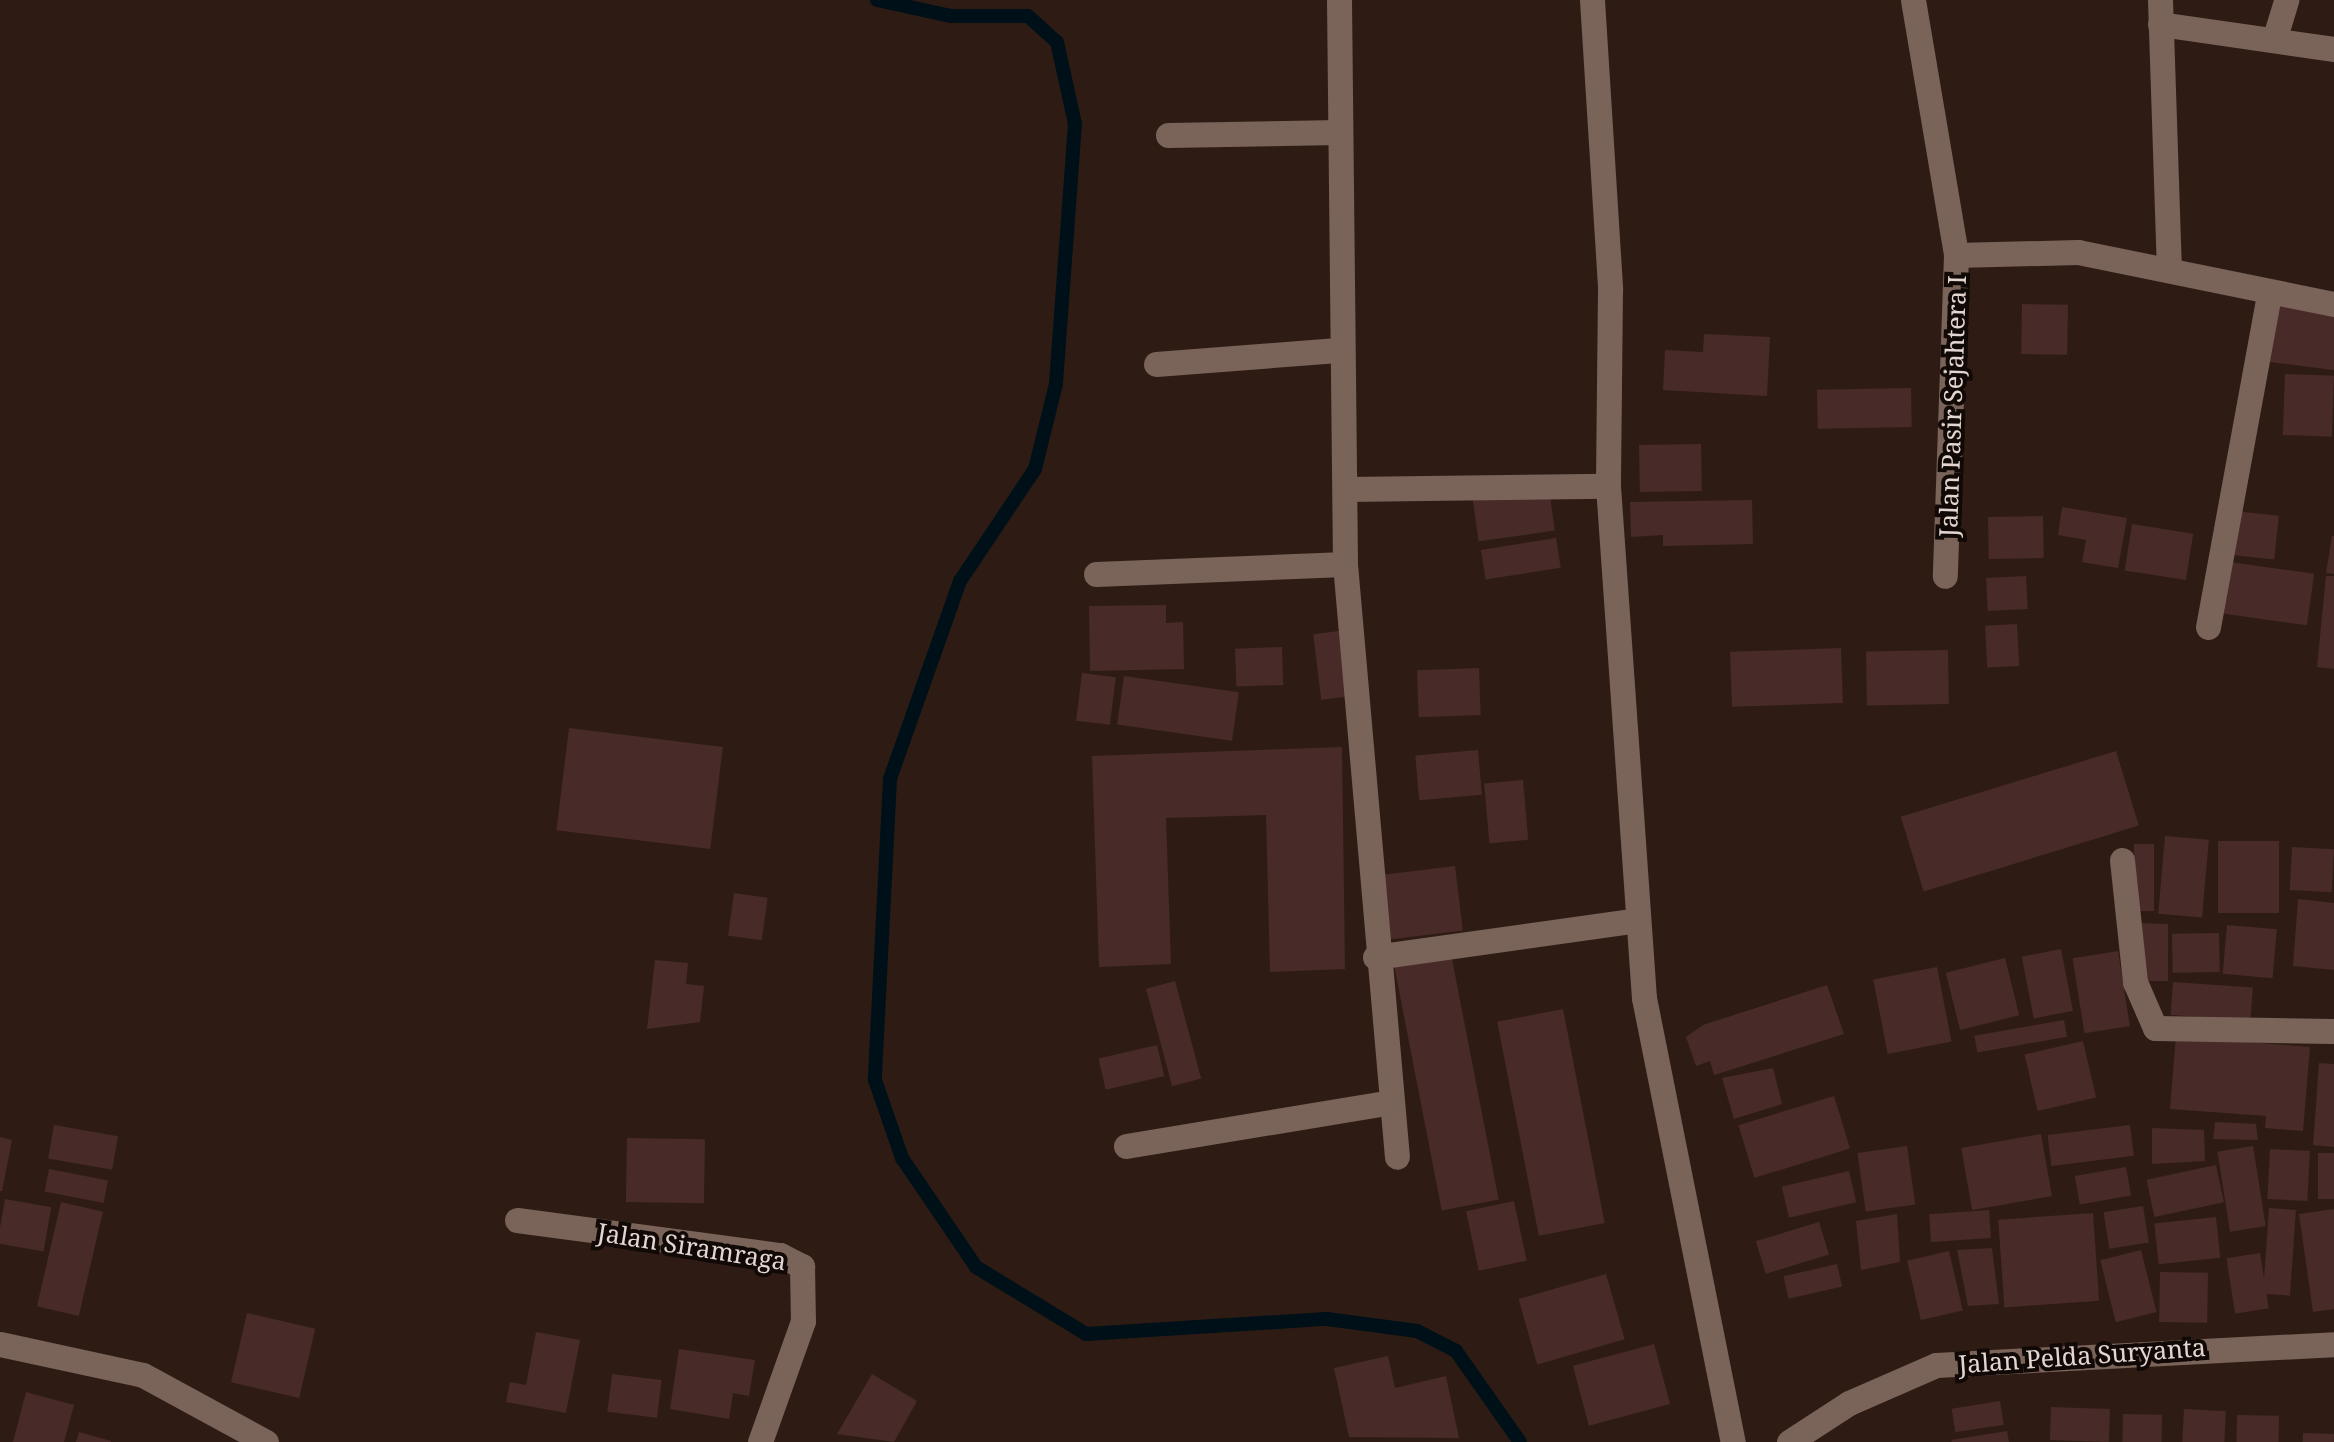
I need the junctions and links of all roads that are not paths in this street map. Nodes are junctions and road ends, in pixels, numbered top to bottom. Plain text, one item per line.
1 (1339, 0) edge
2 (1592, 0) edge
3 (1913, 0) edge
4 (2286, 0) edge
5 (2160, 12) edge
6 (2274, 37) junction
7 (2334, 50) edge
8 (1339, 132) junction
9 (1168, 135) dead end
10 (1956, 255) junction
11 (2168, 269) junction
12 (2269, 293) junction
13 (2334, 304) edge
14 (1340, 350) junction
15 (1156, 364) dead end
16 (1608, 486) junction
17 (1346, 489) junction
18 (1345, 564) junction
19 (1096, 574) dead end
20 (1946, 576) dead end
21 (2208, 627) dead end
22 (2122, 860) dead end
23 (1637, 920) junction
24 (1376, 956) junction
25 (2334, 1030) edge
26 (1386, 1103) junction
27 (1126, 1146) dead end
28 (1397, 1157) dead end
29 (517, 1220) dead end
30 (0, 1344) edge
31 (2334, 1344) edge
32 (266, 1442) edge
33 (760, 1442) edge
34 (1733, 1442) edge
35 (1789, 1442) edge

1 - 8 street
2 - 16 street
3 - 10 street, Jalan Pasir Sejahtera I
4 - 6 street
5 - 6 street
5 - 11 street
6 - 7 street
8 - 9 street
8 - 14 street
10 - 11 street
10 - 20 street, Jalan Pasir Sejahtera I
11 - 12 street
12 - 13 street
12 - 21 street
14 - 15 street
14 - 17 street
16 - 17 street
16 - 23 street
17 - 18 street
18 - 19 street
18 - 24 street
22 - 25 street
23 - 24 street
23 - 34 street
24 - 26 street
26 - 27 street
26 - 28 street
29 - 33 street, Jalan Siramraga
30 - 32 street
31 - 35 street, Jalan Pelda Suryanta

